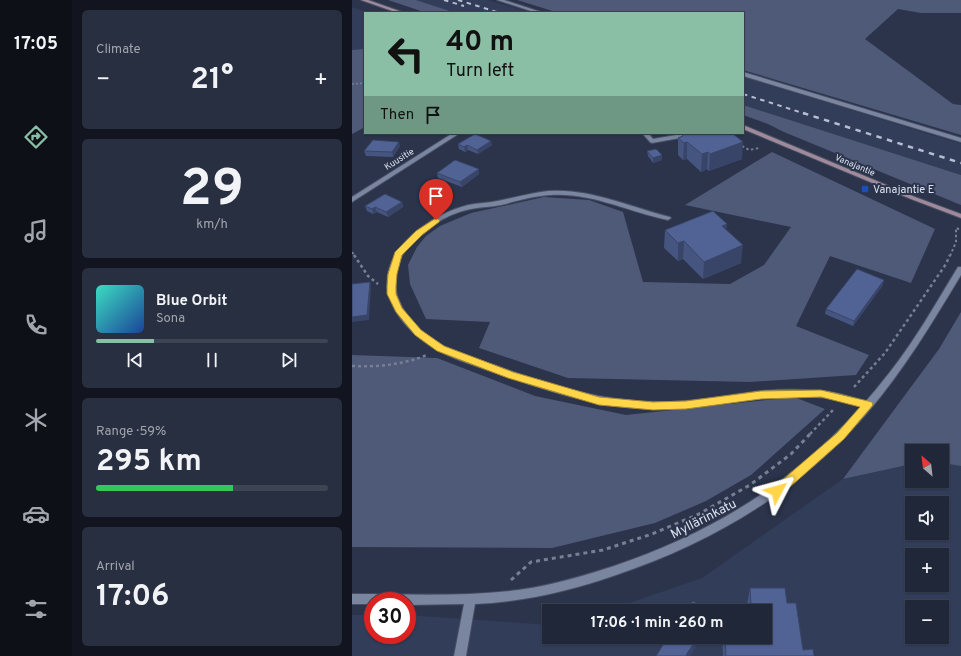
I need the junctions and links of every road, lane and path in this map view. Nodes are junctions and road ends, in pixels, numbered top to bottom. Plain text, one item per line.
1 (363, 0) edge
2 (500, 0) edge
3 (400, 12) edge
4 (539, 12) edge
5 (744, 74) edge
6 (364, 83) edge
7 (352, 84) edge
8 (744, 127) edge
9 (455, 134) edge
10 (646, 134) edge
11 (694, 134) edge
12 (961, 140) edge
13 (737, 144) edge
14 (765, 146) dead end
15 (352, 200) edge
16 (961, 216) edge
17 (668, 218) dead end
18 (961, 230) edge
19 (352, 252) edge
20 (961, 269) edge
21 (391, 286) junction
22 (440, 349) junction
23 (352, 366) edge
24 (844, 399) junction
25 (868, 405) junction
26 (531, 562) dead end
27 (352, 598) edge
28 (470, 599) junction
29 (460, 656) edge

1 - 3 street
2 - 4 street
5 - 12 street
6 - 7 path
8 - 16 street, Vanajantie
9 - 15 street, Kuusitie
10 - 11 street
13 - 14 path
17 - 21 street
18 - 24 path
19 - 21 path
20 - 25 street, Myllärinkatu
21 - 22 street
22 - 23 path
22 - 24 street
24 - 25 street
24 - 26 path
25 - 28 street, Myllärinkatu
27 - 28 street, Myllärinkatu
28 - 29 street

